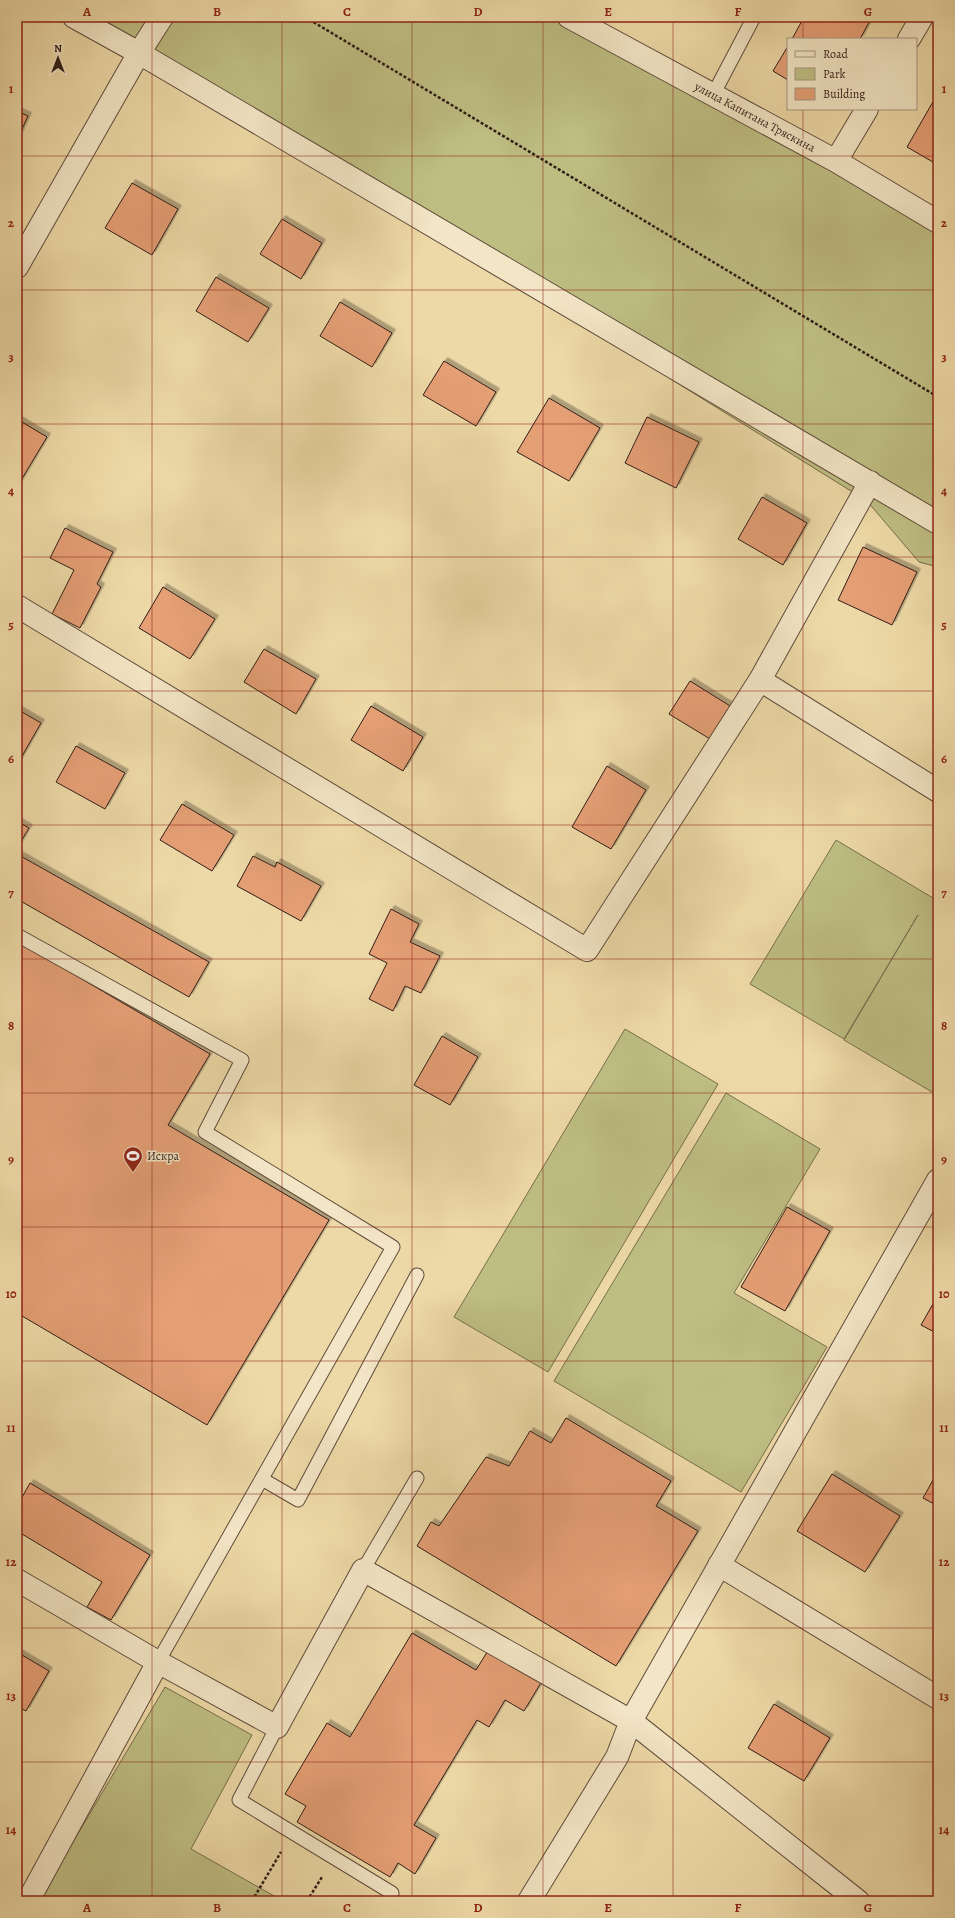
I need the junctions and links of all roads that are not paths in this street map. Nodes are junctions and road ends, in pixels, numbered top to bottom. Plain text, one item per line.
1 (74, 17) edge
2 (162, 17) edge
3 (569, 17) edge
4 (754, 17) edge
5 (922, 17) edge
6 (910, 38) edge
7 (139, 53) junction
8 (713, 95) junction
9 (866, 110) edge
10 (836, 160) junction
11 (938, 222) edge
12 (17, 267) edge
13 (870, 482) junction
14 (938, 523) edge
15 (17, 606) edge
16 (760, 680) junction
17 (938, 791) edge
18 (17, 936) edge
19 (937, 1183) edge
20 (417, 1275) dead end
21 (417, 1478) dead end
22 (262, 1479) junction
23 (720, 1565) junction
24 (363, 1570) junction
25 (17, 1580) edge
26 (158, 1662) junction
27 (938, 1698) edge
28 (631, 1721) junction
29 (277, 1727) junction
30 (392, 1893) dead end
31 (28, 1901) edge
32 (529, 1901) edge
33 (858, 1901) edge

1 - 7 street
2 - 7 street
3 - 8 street, улица Капитана Тряскина
4 - 8 lane
5 - 6 street
7 - 12 street
7 - 13 street
8 - 10 street, улица Капитана Тряскина
9 - 10 street
10 - 11 street, улица Капитана Тряскина
13 - 14 street
13 - 16 street
15 - 16 street
16 - 17 street
18 - 22 lane
19 - 23 street
20 - 22 lane
21 - 24 lane
22 - 26 lane
23 - 27 street
23 - 28 street
24 - 28 street
24 - 29 street
25 - 26 street
26 - 29 street
26 - 31 street
28 - 32 street
28 - 33 street
29 - 30 lane

